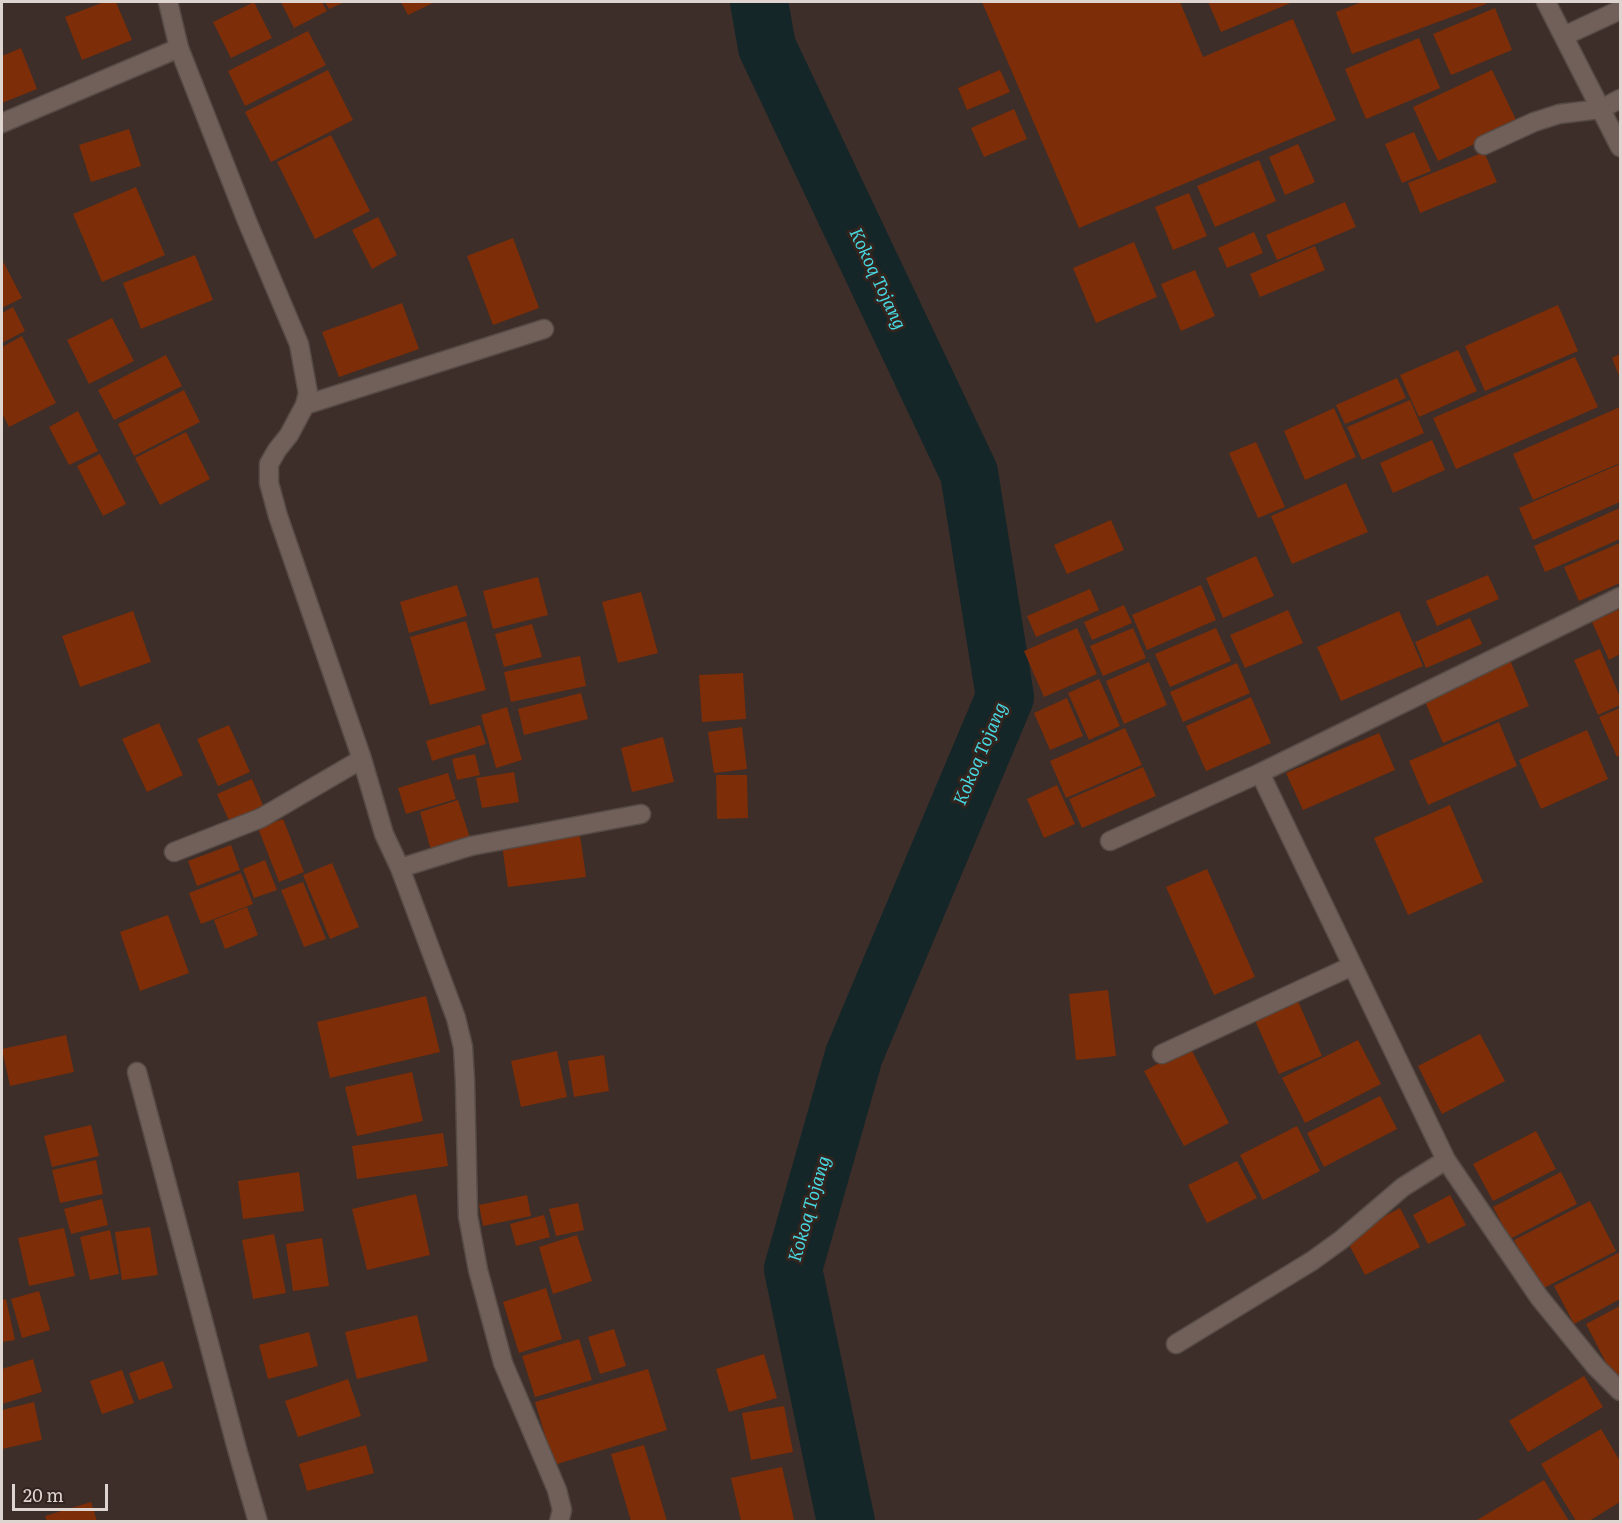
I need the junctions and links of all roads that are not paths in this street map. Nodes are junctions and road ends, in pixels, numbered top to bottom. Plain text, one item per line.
1 (168, 2) edge
2 (1546, 2) edge
3 (1620, 10) edge
4 (1564, 36) junction
5 (178, 48) junction
6 (1620, 99) edge
7 (1601, 109) junction
8 (2, 123) edge
9 (1484, 145) dead end
10 (1620, 147) edge
11 (544, 329) dead end
12 (305, 405) junction
13 (1620, 597) edge
14 (362, 759) junction
15 (1260, 773) junction
16 (641, 814) dead end
17 (1110, 841) dead end
18 (174, 852) dead end
19 (400, 868) junction
20 (1352, 966) junction
21 (1162, 1054) dead end
22 (137, 1072) dead end
23 (1446, 1160) junction
24 (1176, 1344) dead end
25 (1620, 1391) edge
26 (258, 1521) edge
27 (559, 1521) edge

1 - 5 street
2 - 4 street
3 - 4 street
4 - 7 street
5 - 8 street
5 - 12 street
6 - 7 street
7 - 9 street
7 - 10 street
11 - 12 street
12 - 14 street
13 - 15 street
14 - 18 street
14 - 19 street
15 - 17 street
15 - 20 street
16 - 19 street
19 - 27 street
20 - 21 street
20 - 23 street
22 - 26 street
23 - 24 street
23 - 25 street

